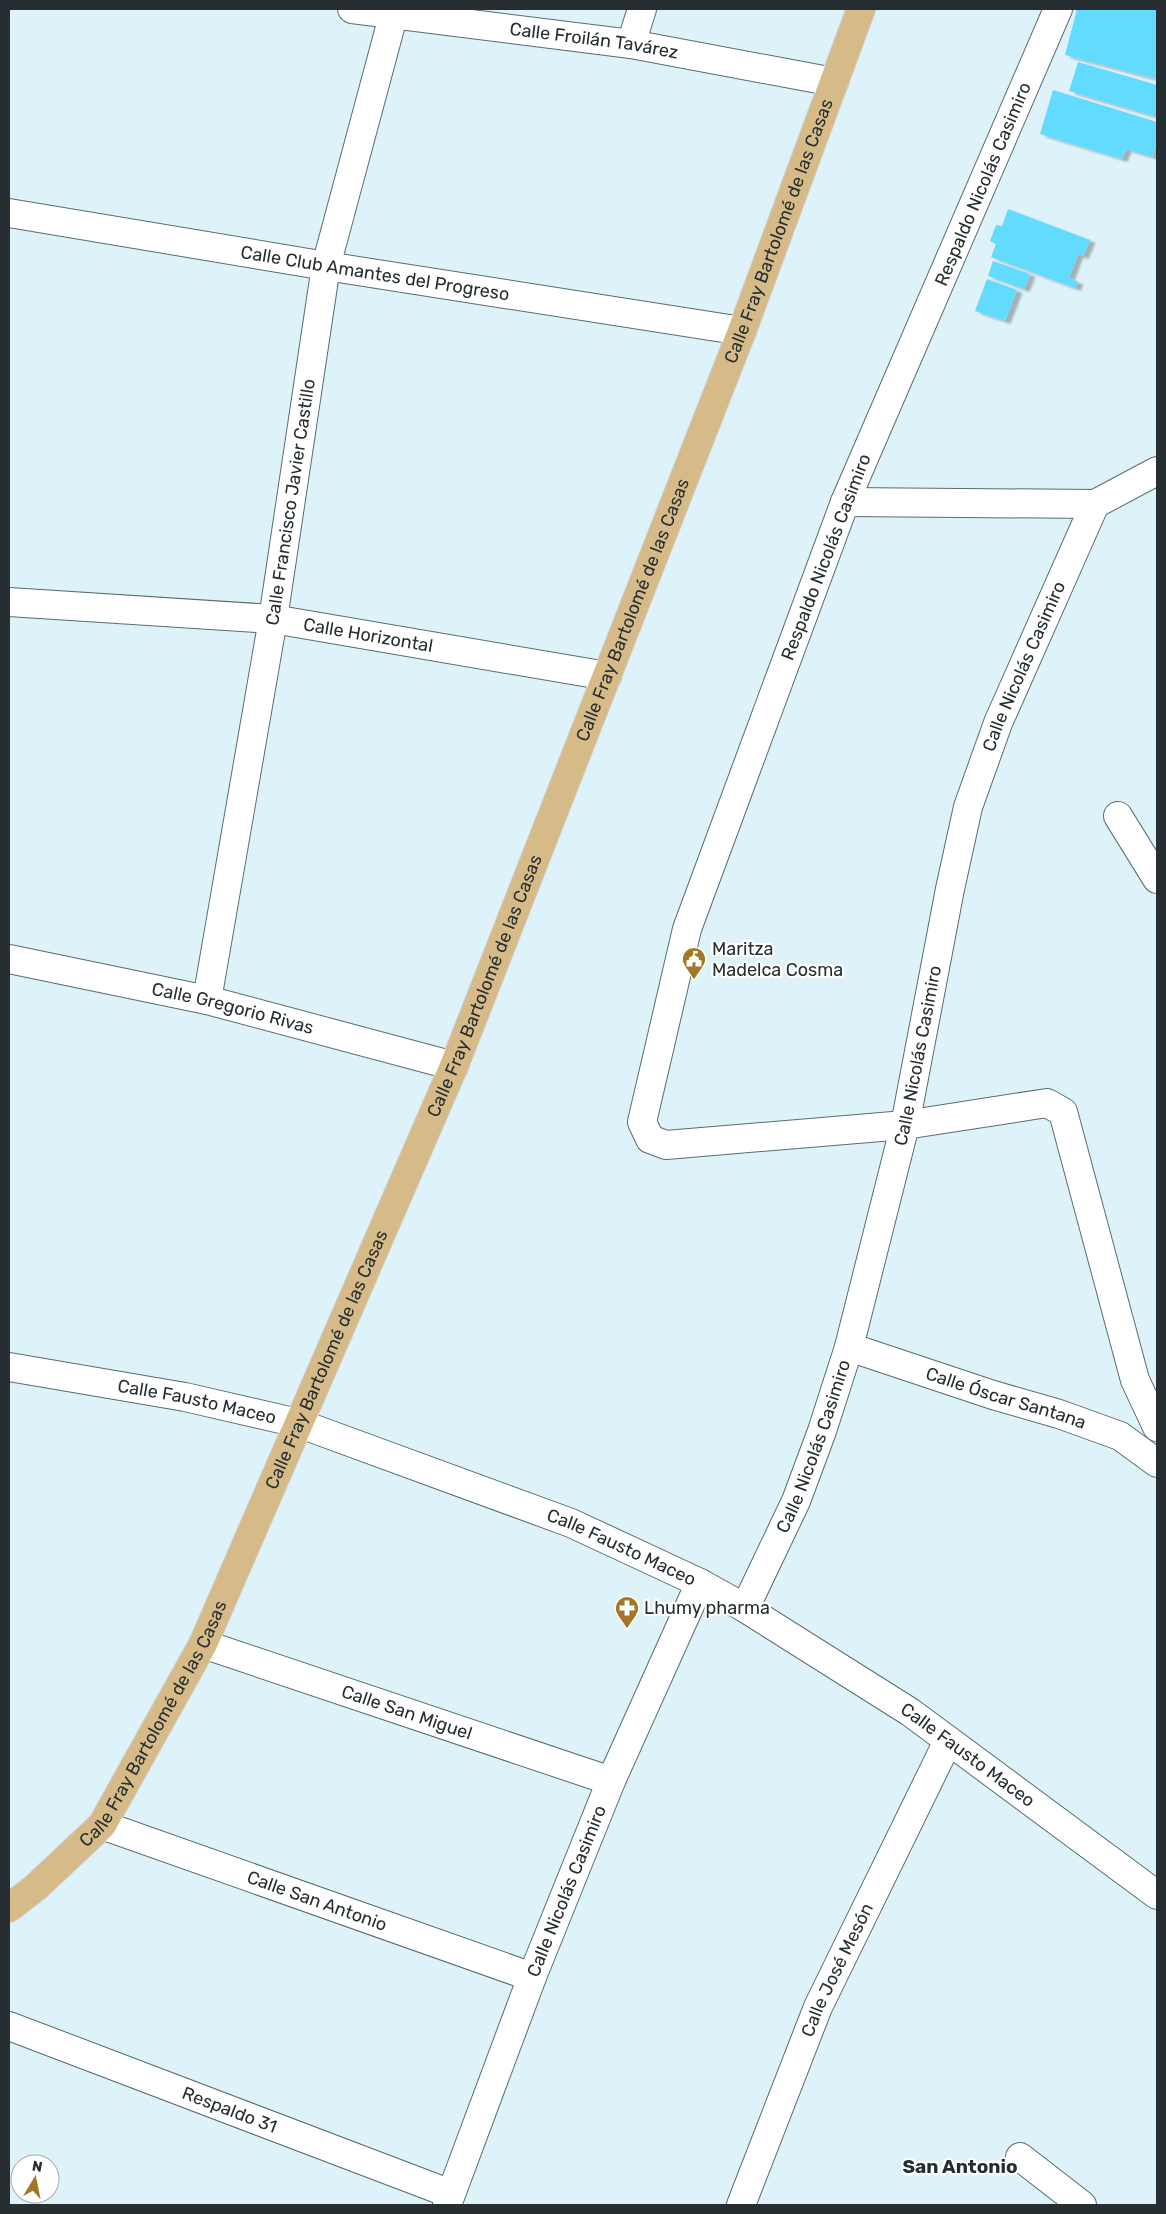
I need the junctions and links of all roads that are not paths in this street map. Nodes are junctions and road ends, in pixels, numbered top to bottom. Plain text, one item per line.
1 (352, 9) edge
2 (642, 9) edge
3 (861, 9) edge
4 (1058, 9) edge
5 (394, 12) edge
6 (632, 44) junction
7 (834, 82) junction
8 (9, 213) edge
9 (326, 266) junction
10 (742, 331) junction
11 (1157, 472) edge
12 (845, 502) junction
13 (1095, 504) junction
14 (9, 602) edge
15 (273, 619) junction
16 (607, 676) junction
17 (1118, 816) dead end
18 (1157, 879) edge
19 (9, 959) edge
20 (207, 1000) junction
21 (454, 1066) junction
22 (905, 1125) junction
23 (849, 1347) junction
24 (9, 1367) edge
25 (298, 1423) junction
26 (1157, 1427) edge
27 (1157, 1462) edge
28 (700, 1582) junction
29 (745, 1608) junction
30 (203, 1644) junction
31 (948, 1741) junction
32 (611, 1781) junction
33 (102, 1824) junction
34 (1157, 1895) edge
35 (9, 1908) edge
36 (532, 1977) junction
37 (9, 2026) edge
38 (1020, 2157) dead end
39 (449, 2200) edge
40 (741, 2205) edge
41 (1082, 2205) edge

1 - 5 street, Calle Froilán Tavárez
2 - 6 street
3 - 7 main road, Calle Fray Bartolomé de las Casas
4 - 12 street, Respaldo Nicolás Casimiro
5 - 6 street, Calle Froilán Tavárez
5 - 9 street, Calle Francisco Javier Castillo
6 - 7 street, Calle Froilán Tavárez
7 - 10 main road, Calle Fray Bartolomé de las Casas
8 - 9 street, Calle Club Amantes del Progreso
9 - 10 street, Calle Club Amantes del Progreso
9 - 15 street, Calle Francisco Javier Castillo
10 - 16 main road, Calle Fray Bartolomé de las Casas
11 - 13 street
12 - 13 street
12 - 22 street, Respaldo Nicolás Casimiro
13 - 22 street, Calle Nicolás Casimiro
14 - 15 street, Calle Horizontal
15 - 16 street, Calle Horizontal
15 - 20 street, Calle Francisco Javier Castillo
16 - 21 main road, Calle Fray Bartolomé de las Casas
17 - 18 street
19 - 20 street, Calle Gregorio Rivas
20 - 21 street, Calle Gregorio Rivas
21 - 25 main road, Calle Fray Bartolomé de las Casas
22 - 23 street, Calle Nicolás Casimiro
22 - 26 street
23 - 27 street, Calle Óscar Santana
23 - 29 street, Calle Nicolás Casimiro
24 - 25 street, Calle Fausto Maceo
25 - 28 street, Calle Fausto Maceo
25 - 30 main road, Calle Fray Bartolomé de las Casas
28 - 29 street, Calle Fausto Maceo
28 - 32 street, Calle Nicolás Casimiro
29 - 31 street, Calle Fausto Maceo
30 - 32 street, Calle San Miguel
30 - 33 main road, Calle Fray Bartolomé de las Casas
31 - 34 street, Calle Fausto Maceo
31 - 40 street, Calle José Mesón
32 - 36 street, Calle Nicolás Casimiro
33 - 35 main road, Calle Fray Bartolomé de las Casas
33 - 36 street, Calle San Antonio
36 - 39 street, Calle Nicolás Casimiro
37 - 39 street, Respaldo 31
38 - 41 street

